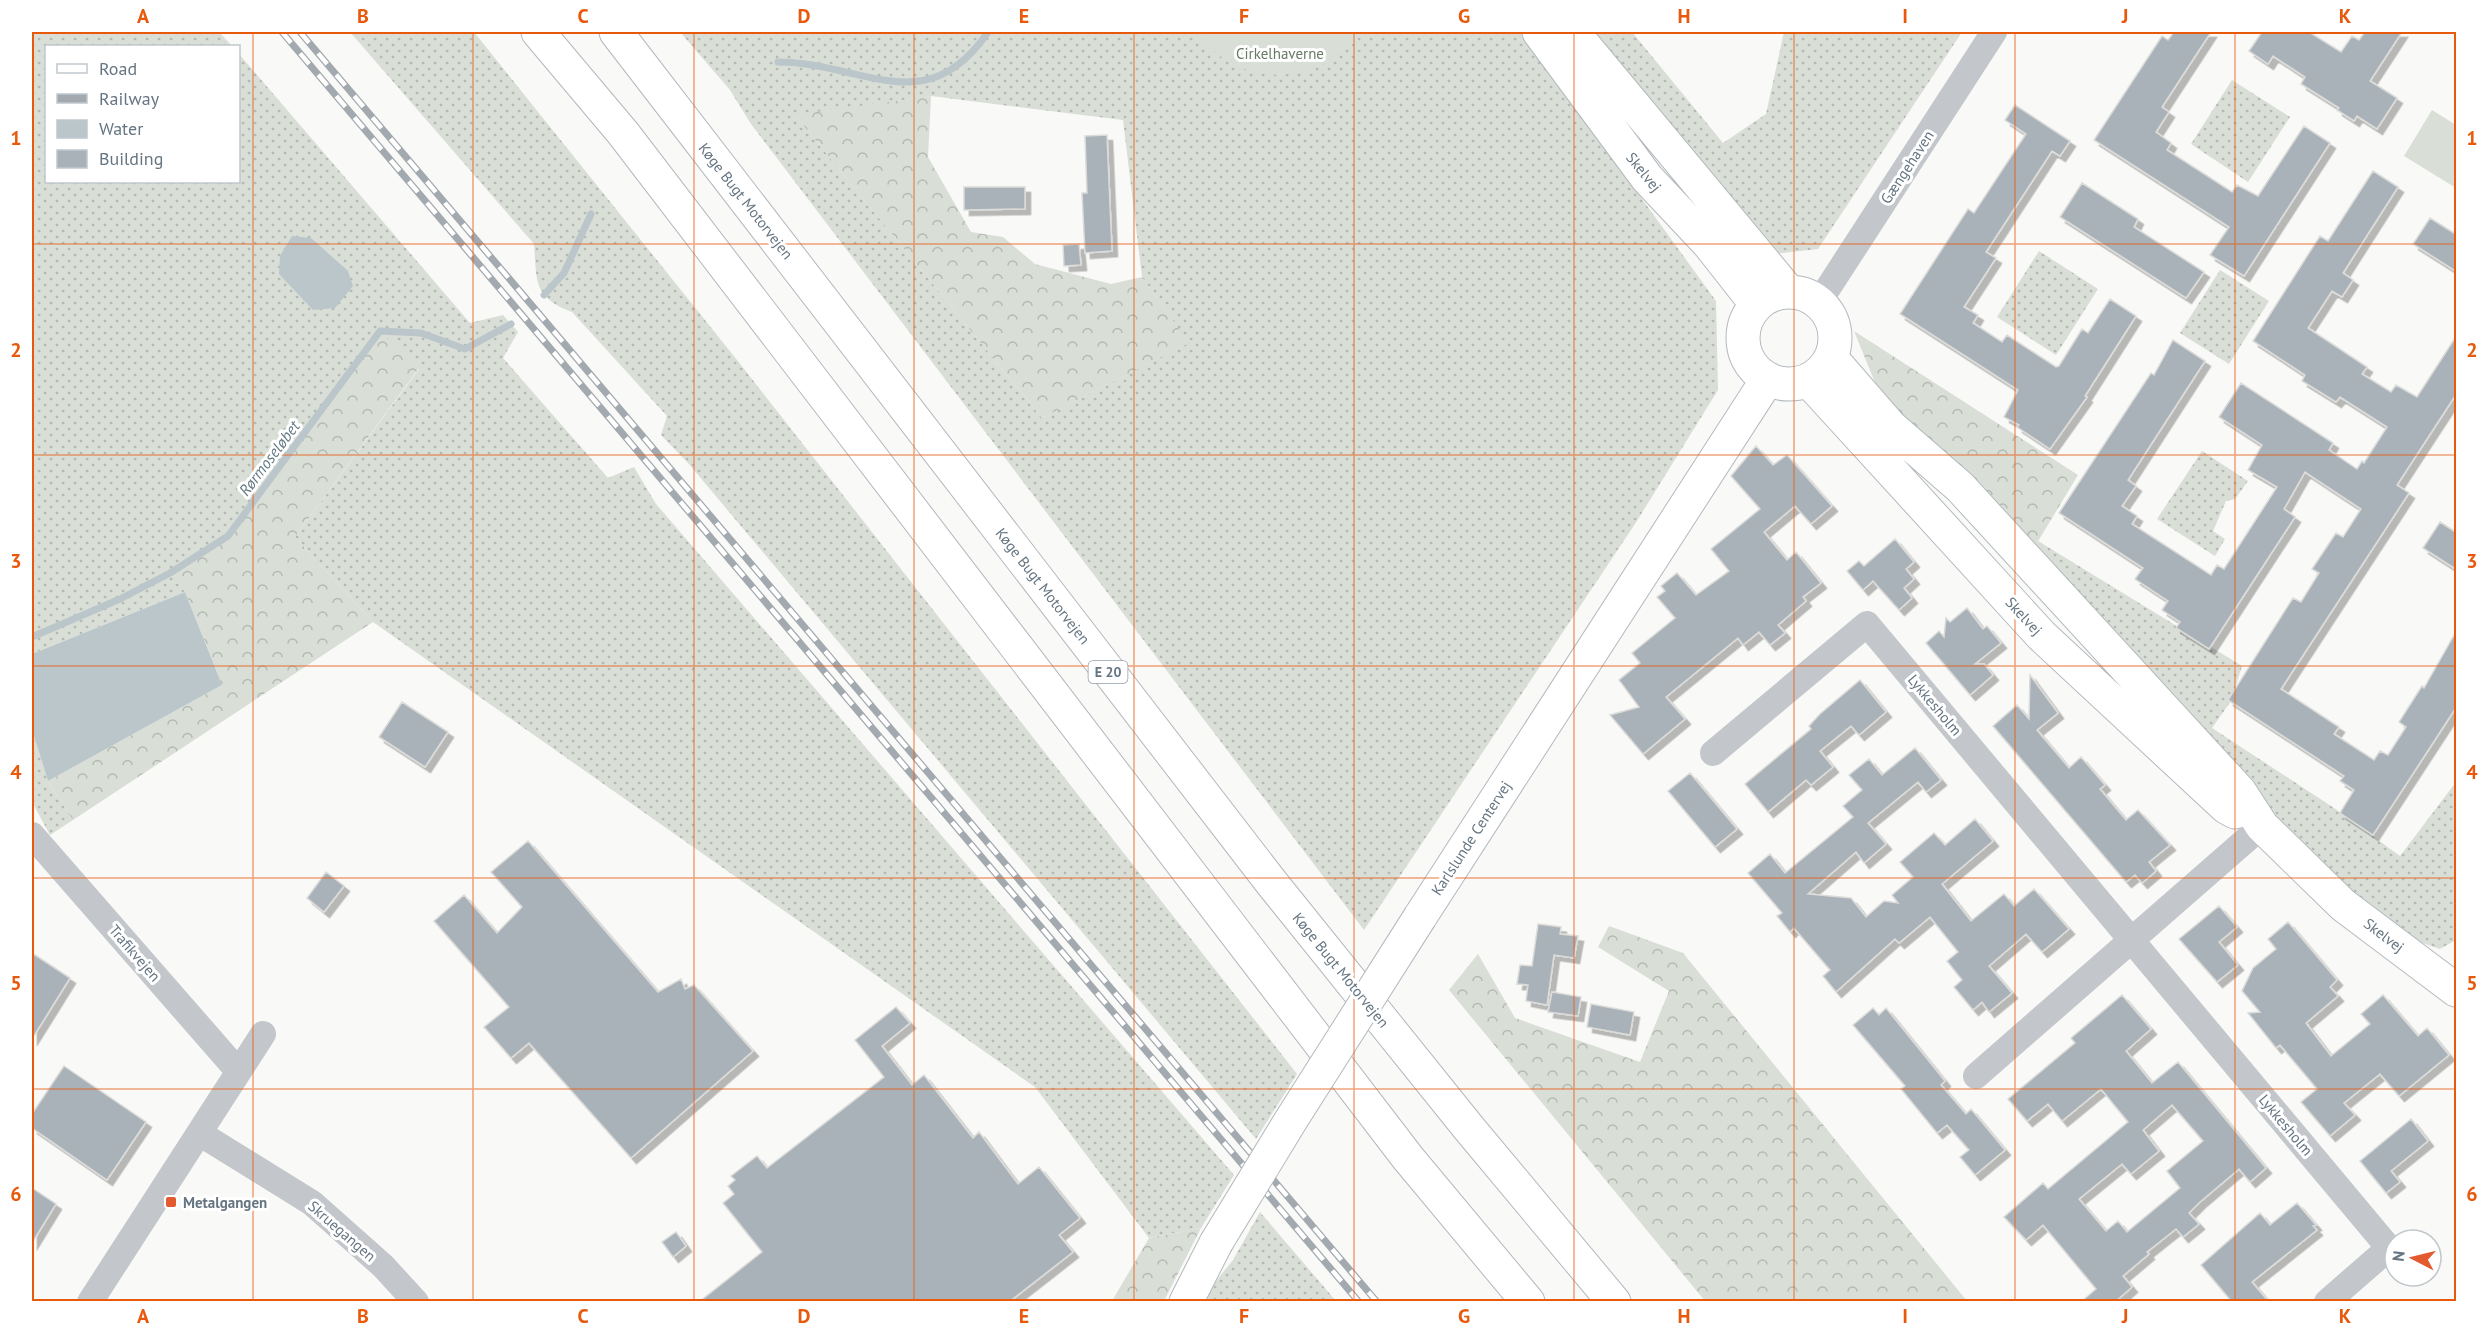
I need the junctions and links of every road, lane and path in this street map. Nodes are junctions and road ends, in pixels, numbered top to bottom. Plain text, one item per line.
1 (538, 32) edge
2 (616, 32) edge
3 (1539, 32) edge
4 (1573, 32) edge
5 (1994, 32) edge
6 (1788, 291) junction
7 (1819, 302) junction
8 (1757, 304) junction
9 (1832, 359) junction
10 (1767, 380) junction
11 (1809, 381) junction
12 (1713, 753) dead end
13 (2262, 826) junction
14 (32, 836) edge
15 (2131, 940) junction
16 (2456, 986) edge
17 (262, 1034) dead end
18 (238, 1071) junction
19 (1976, 1076) dead end
20 (199, 1134) junction
21 (90, 1302) edge
22 (416, 1302) edge
23 (1186, 1302) edge
24 (1528, 1302) edge
25 (1614, 1302) edge
26 (2327, 1302) edge

1 - 24 main road
2 - 25 main road, Køge Bugt Motorvejen / E 20
3 - 8 main road, Skelvej
4 - 6 main road
5 - 7 street, Gængehaven
6 - 7 main road
6 - 8 main road
7 - 9 main road
8 - 10 main road
9 - 11 main road
9 - 13 main road, Skelvej
10 - 11 main road
10 - 23 main road, Karlslunde Centervej, bridge
11 - 13 main road, Skelvej
12 - 15 street, Lykkesholm
13 - 15 street
13 - 16 main road, Skelvej
14 - 18 street, Trafikvejen
15 - 19 street
15 - 26 street, Lykkesholm
17 - 18 street
18 - 20 street
20 - 21 street
20 - 22 street, Skruegangen

